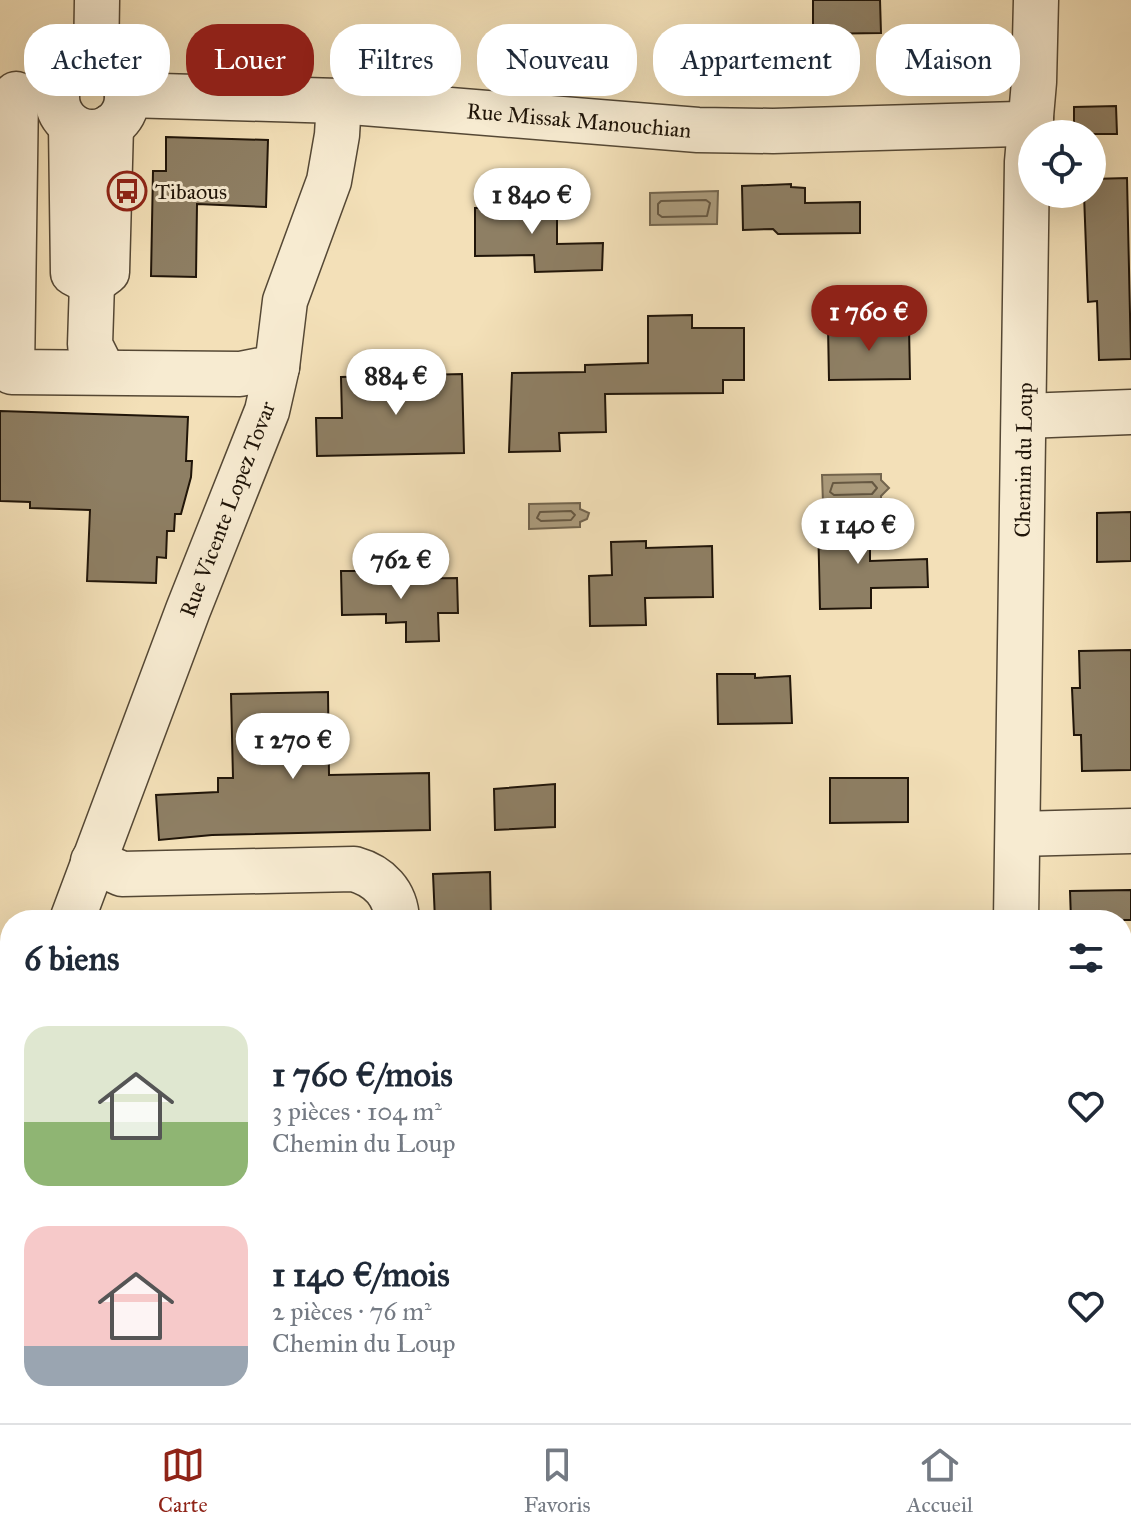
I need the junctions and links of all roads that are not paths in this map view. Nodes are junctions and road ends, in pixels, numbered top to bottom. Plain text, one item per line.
1 (97, 0) edge
2 (1036, 0) edge
3 (339, 101) junction
4 (64, 104) edge
5 (1031, 119) junction
6 (277, 367) junction
7 (103, 371) junction
8 (1131, 412) edge
9 (1024, 416) junction
10 (1131, 831) edge
11 (1018, 834) junction
12 (93, 861) junction
13 (76, 910) edge
14 (397, 910) edge
15 (1016, 910) edge

1 - 4 street
2 - 5 street, Chemin du Loup
3 - 4 street, Rue Missak Manouchian
3 - 5 street, Rue Missak Manouchian
3 - 6 street, Rue Vicente Lopez Tovar
4 - 7 street
4 - 7 street
5 - 9 street, Chemin du Loup
6 - 7 street
6 - 12 street, Rue Vicente Lopez Tovar
8 - 9 street
9 - 11 street, Chemin du Loup
10 - 11 street
11 - 15 street, Chemin du Loup
12 - 13 street, Rue Vicente Lopez Tovar
12 - 14 street

